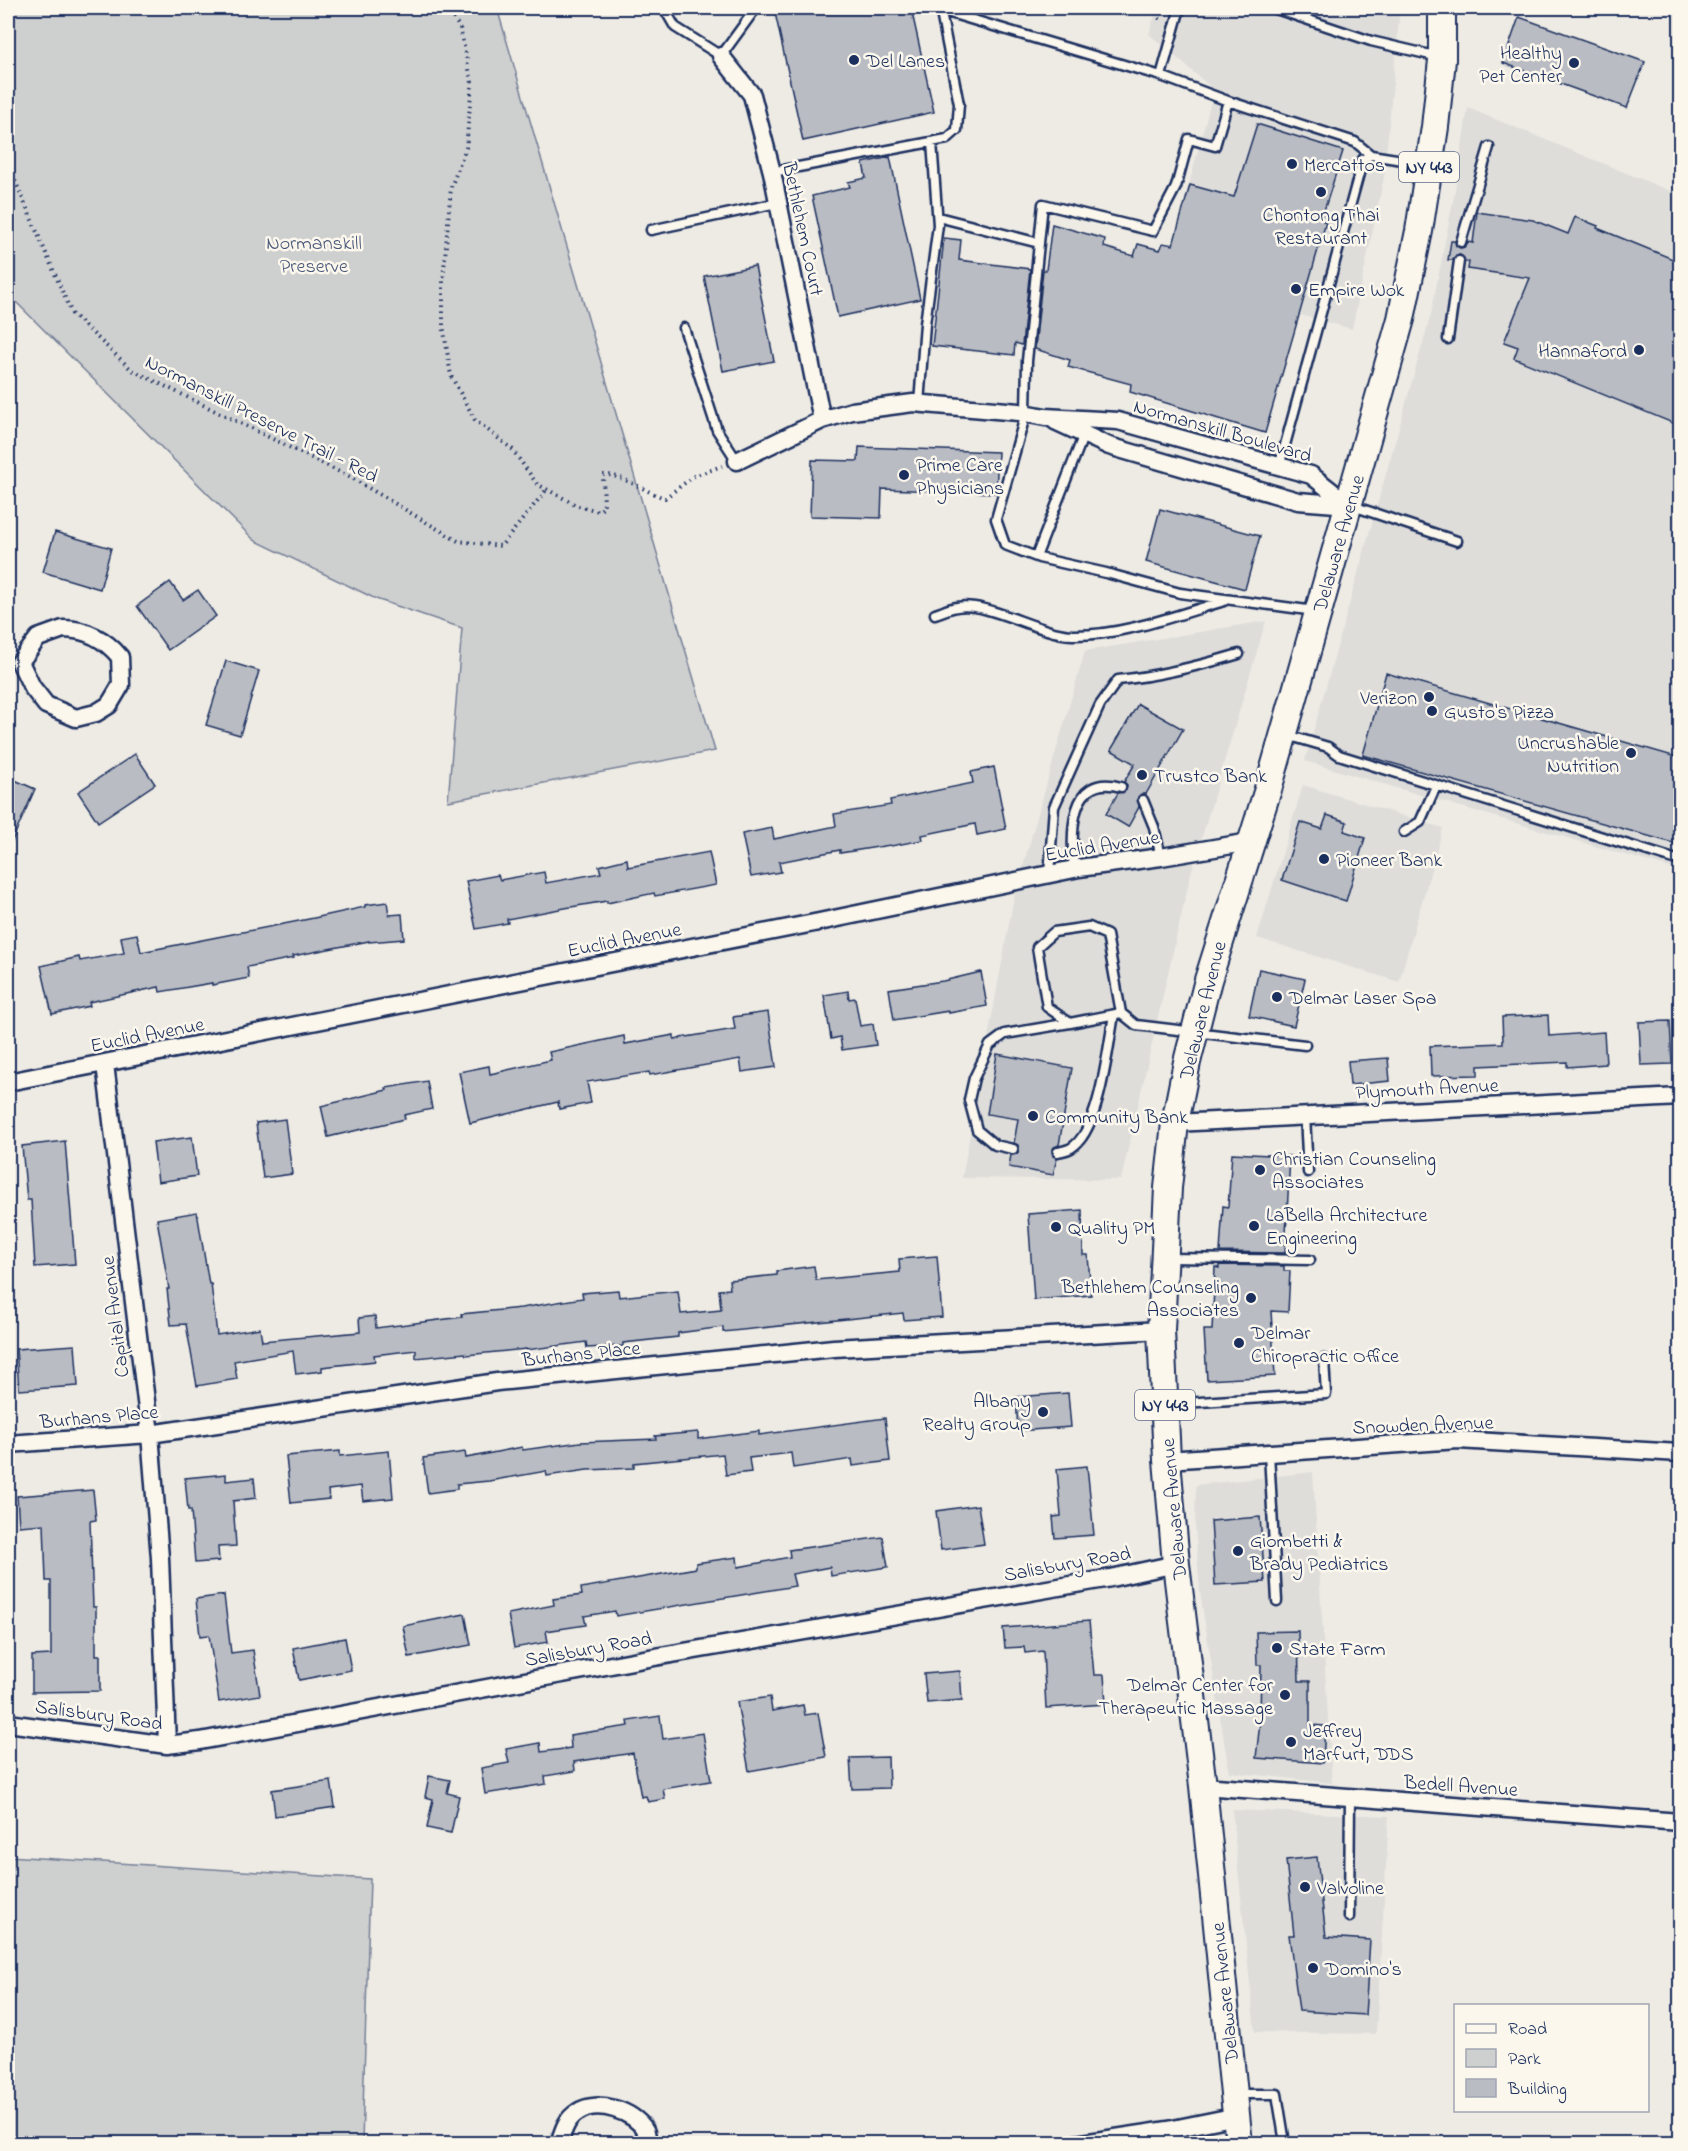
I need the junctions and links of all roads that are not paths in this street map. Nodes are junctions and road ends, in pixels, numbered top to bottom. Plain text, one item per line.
1 (664, 8) edge
2 (756, 8) edge
3 (1180, 8) edge
4 (1273, 8) edge
5 (1442, 8) edge
6 (940, 9) edge
7 (721, 56) junction
8 (1442, 58) junction
9 (1161, 76) junction
10 (1228, 101) junction
11 (932, 142) junction
12 (1488, 147) dead end
13 (1371, 155) junction
14 (1429, 165) junction
15 (772, 172) junction
16 (777, 203) junction
17 (938, 221) junction
18 (651, 230) dead end
19 (1461, 242) dead end
20 (1040, 243) junction
21 (1459, 261) dead end
22 (684, 328) dead end
23 (1448, 339) dead end
24 (919, 404) junction
25 (1026, 413) junction
26 (1045, 417) junction
27 (822, 420) junction
28 (1084, 434) junction
29 (737, 461) joint
30 (1279, 468) junction
31 (1349, 505) junction
32 (1457, 541) dead end
33 (1036, 557) junction
34 (1227, 600) junction
35 (1319, 612) junction
36 (935, 614) dead end
37 (1239, 654) dead end
38 (14, 663) edge
39 (1283, 734) junction
40 (1436, 786) junction
41 (1121, 787) dead end
42 (1143, 800) dead end
43 (1404, 832) dead end
44 (1250, 842) junction
45 (1161, 857) junction
46 (1680, 861) edge
47 (1074, 870) junction
48 (1049, 874) junction
49 (1117, 1014) junction
50 (1070, 1023) junction
51 (1195, 1031) junction
52 (1305, 1045) dead end
53 (105, 1064) junction
54 (8, 1082) edge
55 (1680, 1097) edge
56 (1305, 1115) junction
57 (1175, 1123) junction
58 (1013, 1149) dead end
59 (1058, 1152) dead end
60 (1308, 1172) dead end
61 (1164, 1258) junction
62 (1310, 1260) dead end
63 (1161, 1330) junction
64 (1324, 1359) dead end
65 (1165, 1404) junction
66 (150, 1434) junction
67 (8, 1444) edge
68 (1269, 1453) junction
69 (1680, 1453) edge
70 (1167, 1460) junction
71 (1176, 1564) junction
72 (1277, 1601) dead end
73 (8, 1723) edge
74 (167, 1745) junction
75 (1203, 1786) junction
76 (1350, 1797) junction
77 (1680, 1822) edge
78 (1349, 1917) dead end
79 (1236, 2105) junction
80 (1239, 2143) edge
81 (1285, 2143) edge
82 (559, 2144) edge
83 (649, 2144) edge
84 (1076, 2144) edge

1 - 7 lane
2 - 7 lane
3 - 9 lane
4 - 8 lane
5 - 8 main road, Delaware Avenue / NY 443
6 - 9 lane
6 - 11 lane
7 - 15 street, Bethlehem Court
8 - 14 main road, Delaware Avenue / NY 443
9 - 10 lane
10 - 13 lane
10 - 20 lane
11 - 15 lane
11 - 17 lane
12 - 19 lane
13 - 14 lane
13 - 30 lane
14 - 31 main road, Delaware Avenue / NY 443
15 - 16 street, Bethlehem Court
16 - 18 lane
16 - 27 street, Bethlehem Court
17 - 20 lane
17 - 24 lane
20 - 25 lane
21 - 23 lane
22 - 29 lane
24 - 25 street, Normanskill Boulevard
24 - 27 street, Normanskill Boulevard
25 - 26 street, Normanskill Boulevard
25 - 33 lane
26 - 28 street, Normanskill Boulevard
26 - 30 street, Normanskill Boulevard
27 - 29 street, Normanskill Boulevard
28 - 31 street, Normanskill Boulevard
28 - 33 lane
30 - 31 street, Normanskill Boulevard
31 - 32 lane
31 - 35 main road, Delaware Avenue / NY 443
33 - 34 lane
34 - 35 lane
34 - 36 lane
35 - 39 main road, Delaware Avenue / NY 443
37 - 48 lane
38 - 38 street
39 - 40 lane
39 - 44 main road, Delaware Avenue / NY 443
40 - 43 lane
40 - 46 lane
41 - 47 lane
42 - 45 lane
44 - 45 street, Euclid Avenue
44 - 51 main road, Delaware Avenue / NY 443
45 - 47 street, Euclid Avenue
47 - 48 street, Euclid Avenue
48 - 53 street, Euclid Avenue
49 - 50 lane
49 - 50 lane
49 - 51 lane
49 - 59 lane
50 - 58 lane
51 - 52 lane
51 - 57 main road, Delaware Avenue / NY 443
53 - 54 street, Euclid Avenue
53 - 66 street, Capital Avenue
55 - 56 street, Plymouth Avenue
56 - 57 street, Plymouth Avenue
56 - 60 lane
57 - 61 main road, Delaware Avenue / NY 443
61 - 62 lane
61 - 63 main road, Delaware Avenue / NY 443
63 - 65 main road, Delaware Avenue / NY 443
63 - 66 street, Burhans Place
64 - 65 lane
65 - 70 main road, Delaware Avenue / NY 443
66 - 67 street, Burhans Place
66 - 74 street, Capital Avenue
68 - 69 street, Snowden Avenue
68 - 70 street, Snowden Avenue
68 - 72 lane
70 - 71 main road, Delaware Avenue / NY 443
71 - 74 street, Salisbury Road
71 - 75 main road, Delaware Avenue / NY 443
73 - 74 street, Salisbury Road
75 - 76 street, Bedell Avenue
75 - 79 main road, Delaware Avenue / NY 443
76 - 77 street, Bedell Avenue
76 - 78 lane
79 - 80 main road, Delaware Avenue / NY 443
79 - 81 lane
79 - 84 street
80 - 81 lane
82 - 83 street

